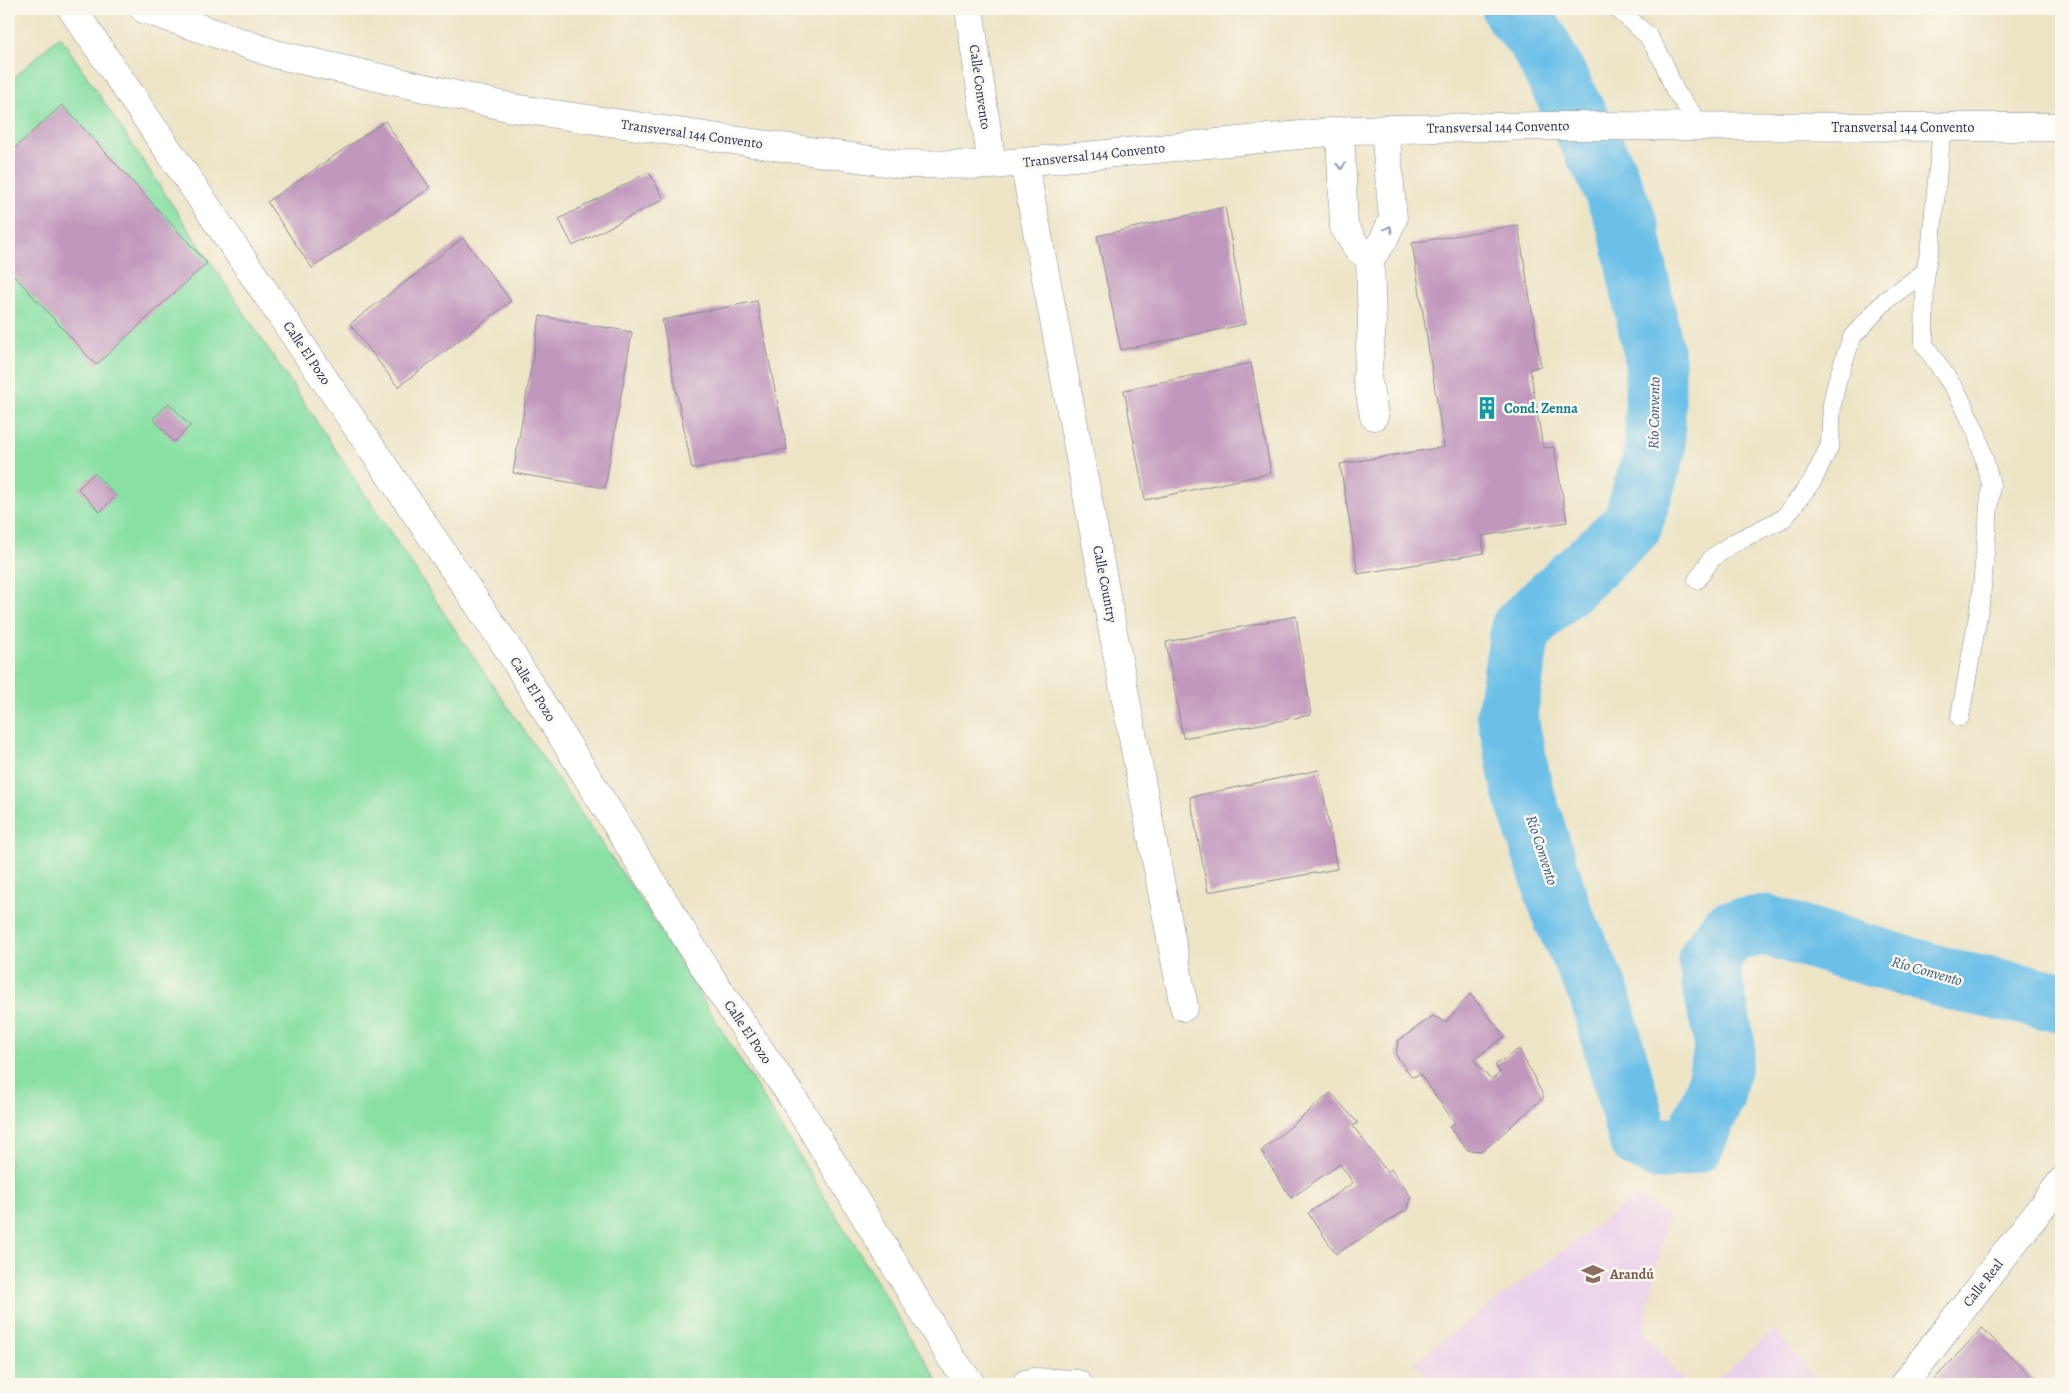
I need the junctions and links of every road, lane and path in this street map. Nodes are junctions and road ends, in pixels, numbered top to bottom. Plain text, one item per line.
1 (72, 9) edge
2 (144, 9) edge
3 (970, 9) edge
4 (1618, 9) edge
5 (1701, 125) junction
6 (2061, 126) edge
7 (1942, 128) junction
8 (1385, 129) junction
9 (1340, 131) junction
10 (1024, 162) junction
11 (992, 165) junction
12 (1370, 258) junction
13 (1925, 272) junction
14 (1374, 416) dead end
15 (1697, 580) dead end
16 (1960, 718) dead end
17 (1184, 1006) dead end
18 (2061, 1182) edge
19 (971, 1384) edge
20 (1026, 1384) edge
21 (1078, 1384) edge
22 (1904, 1384) edge

1 - 19 street, Calle El Pozo
2 - 11 street, Transversal 144 Convento
3 - 11 street, Calle Convento
4 - 5 lane
5 - 7 street, Transversal 144 Convento
5 - 8 street, Transversal 144 Convento
6 - 7 street, Transversal 144 Convento
7 - 13 lane
8 - 9 street, Transversal 144 Convento
12 -> 8 street
9 - 10 street, Transversal 144 Convento
9 -> 12 street
10 - 11 street, Transversal 144 Convento
10 - 17 street, Calle Country
12 - 14 street
13 - 15 lane
13 - 16 lane
18 - 22 street, Calle Real
20 - 21 street

